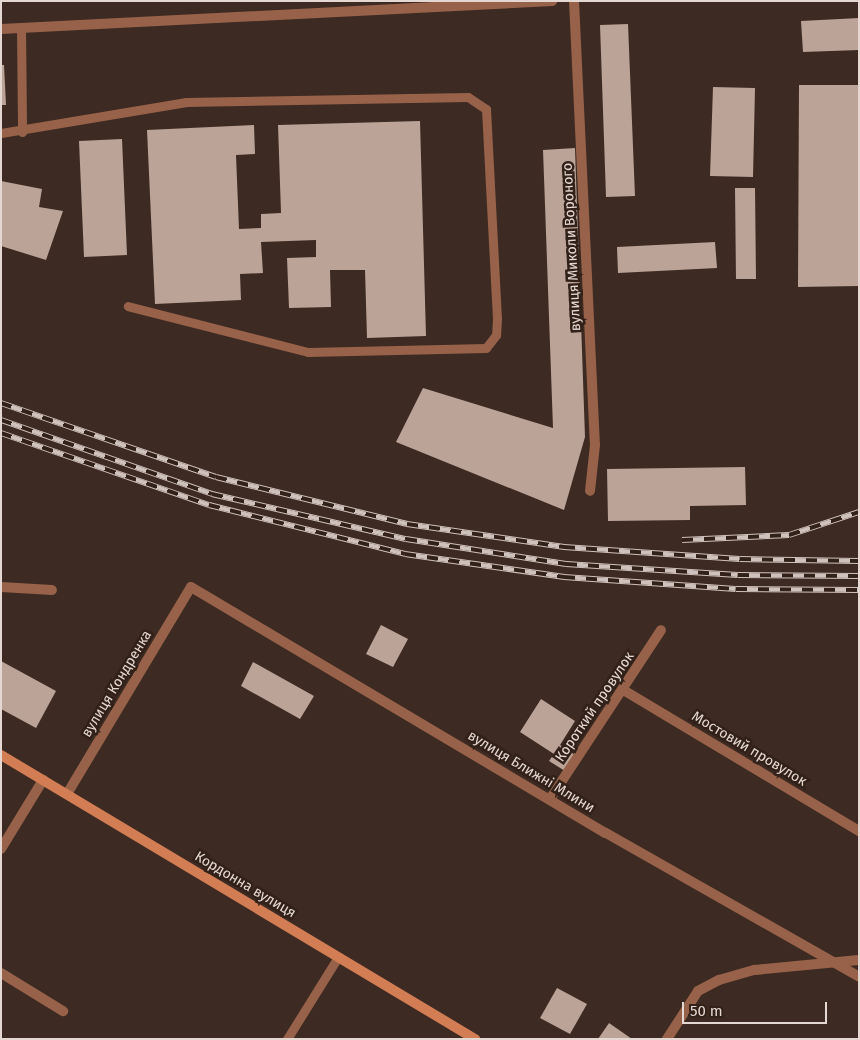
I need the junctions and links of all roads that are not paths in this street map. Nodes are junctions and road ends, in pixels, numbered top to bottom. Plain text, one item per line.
1 (552, 1) edge
2 (574, 1) edge
3 (21, 28) junction
4 (1, 29) edge
5 (22, 132) junction
6 (1, 133) edge
7 (128, 306) dead end
8 (590, 491) dead end
9 (1, 587) edge
10 (191, 587) joint
11 (52, 590) dead end
12 (661, 630) dead end
13 (624, 691) junction
14 (1, 755) edge
15 (43, 780) junction
16 (67, 794) junction
17 (550, 799) junction
18 (859, 831) edge
19 (1, 849) edge
20 (338, 957) junction
21 (859, 960) edge
22 (831, 964) junction
23 (1, 973) edge
24 (859, 977) edge
25 (63, 1011) dead end
26 (287, 1039) edge
27 (475, 1039) edge
28 (667, 1039) edge

1 - 3 street
2 - 8 street, вулиця Миколи Вороного
3 - 4 street
3 - 5 lane
5 - 6 lane
5 - 7 lane
9 - 11 street
10 - 16 street, вулиця Кондренка
10 - 17 street, вулиця Ближні Млини
12 - 13 street, Короткий провулок
13 - 17 street, Короткий провулок
13 - 18 street, Мостовий провулок
14 - 15 main road, Кордонна вулиця
15 - 16 main road, Кордонна вулиця
15 - 19 street
16 - 20 main road, Кордонна вулиця
17 - 22 street, вулиця Ближні Млини
20 - 26 lane
20 - 27 main road, Кордонна вулиця
21 - 22 street
22 - 24 street, вулиця Ближні Млини
22 - 28 street
23 - 25 street

